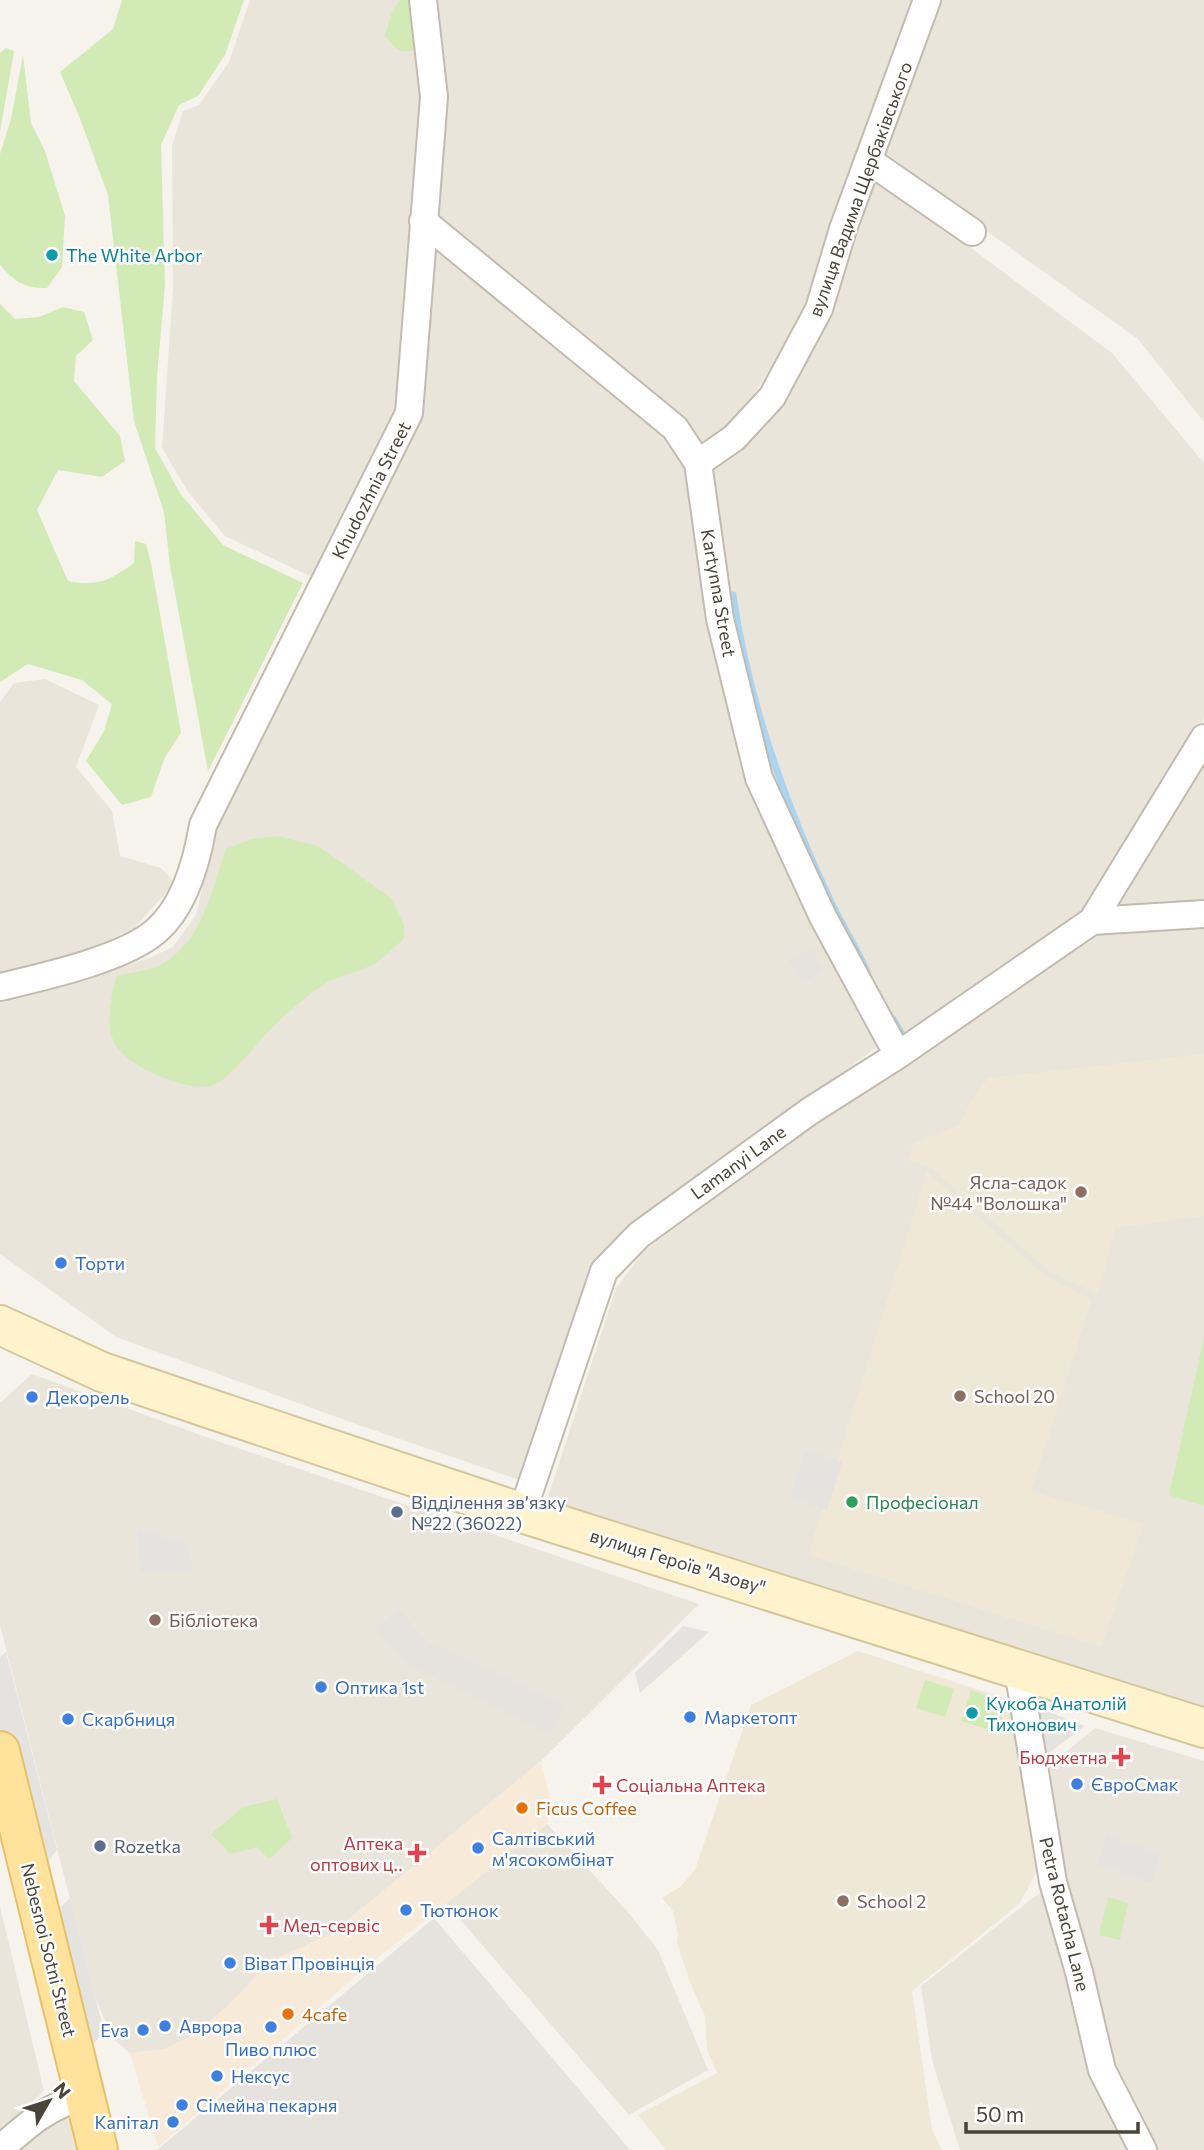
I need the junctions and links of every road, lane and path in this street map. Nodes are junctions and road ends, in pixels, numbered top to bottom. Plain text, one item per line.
1 (423, 0) edge
2 (928, 0) edge
3 (868, 160) junction
4 (423, 221) junction
5 (972, 232) dead end
6 (698, 463) junction
7 (1204, 738) edge
8 (1204, 914) edge
9 (1092, 921) junction
10 (0, 987) edge
11 (898, 1055) junction
12 (0, 1325) edge
13 (522, 1513) junction
14 (1018, 1669) junction
15 (1204, 1728) edge
16 (0, 1751) edge
17 (85, 2096) junction
18 (0, 2149) edge
19 (98, 2150) edge
20 (1143, 2150) edge

1 - 4 street, Khudozhnia Street
2 - 3 street, вулиця Вадима Щербаківського
3 - 5 street
3 - 6 street, вулиця Вадима Щербаківського
4 - 6 street, Kartynna Street
4 - 10 street, Khudozhnia Street
6 - 11 street, Kartynna Street
7 - 9 street, Lamanyi Lane
8 - 9 street
9 - 11 street, Lamanyi Lane
11 - 13 street, Lamanyi Lane
12 - 13 street, вулиця Героїв "Азову"
13 - 14 street, вулиця Героїв "Азову"
14 - 15 street, вулиця Героїв "Азову"
14 - 20 street, Petra Rotacha Lane
16 - 17 main road, Nebesnoi Sotni Street
17 - 18 street
17 - 19 main road, Nebesnoi Sotni Street

